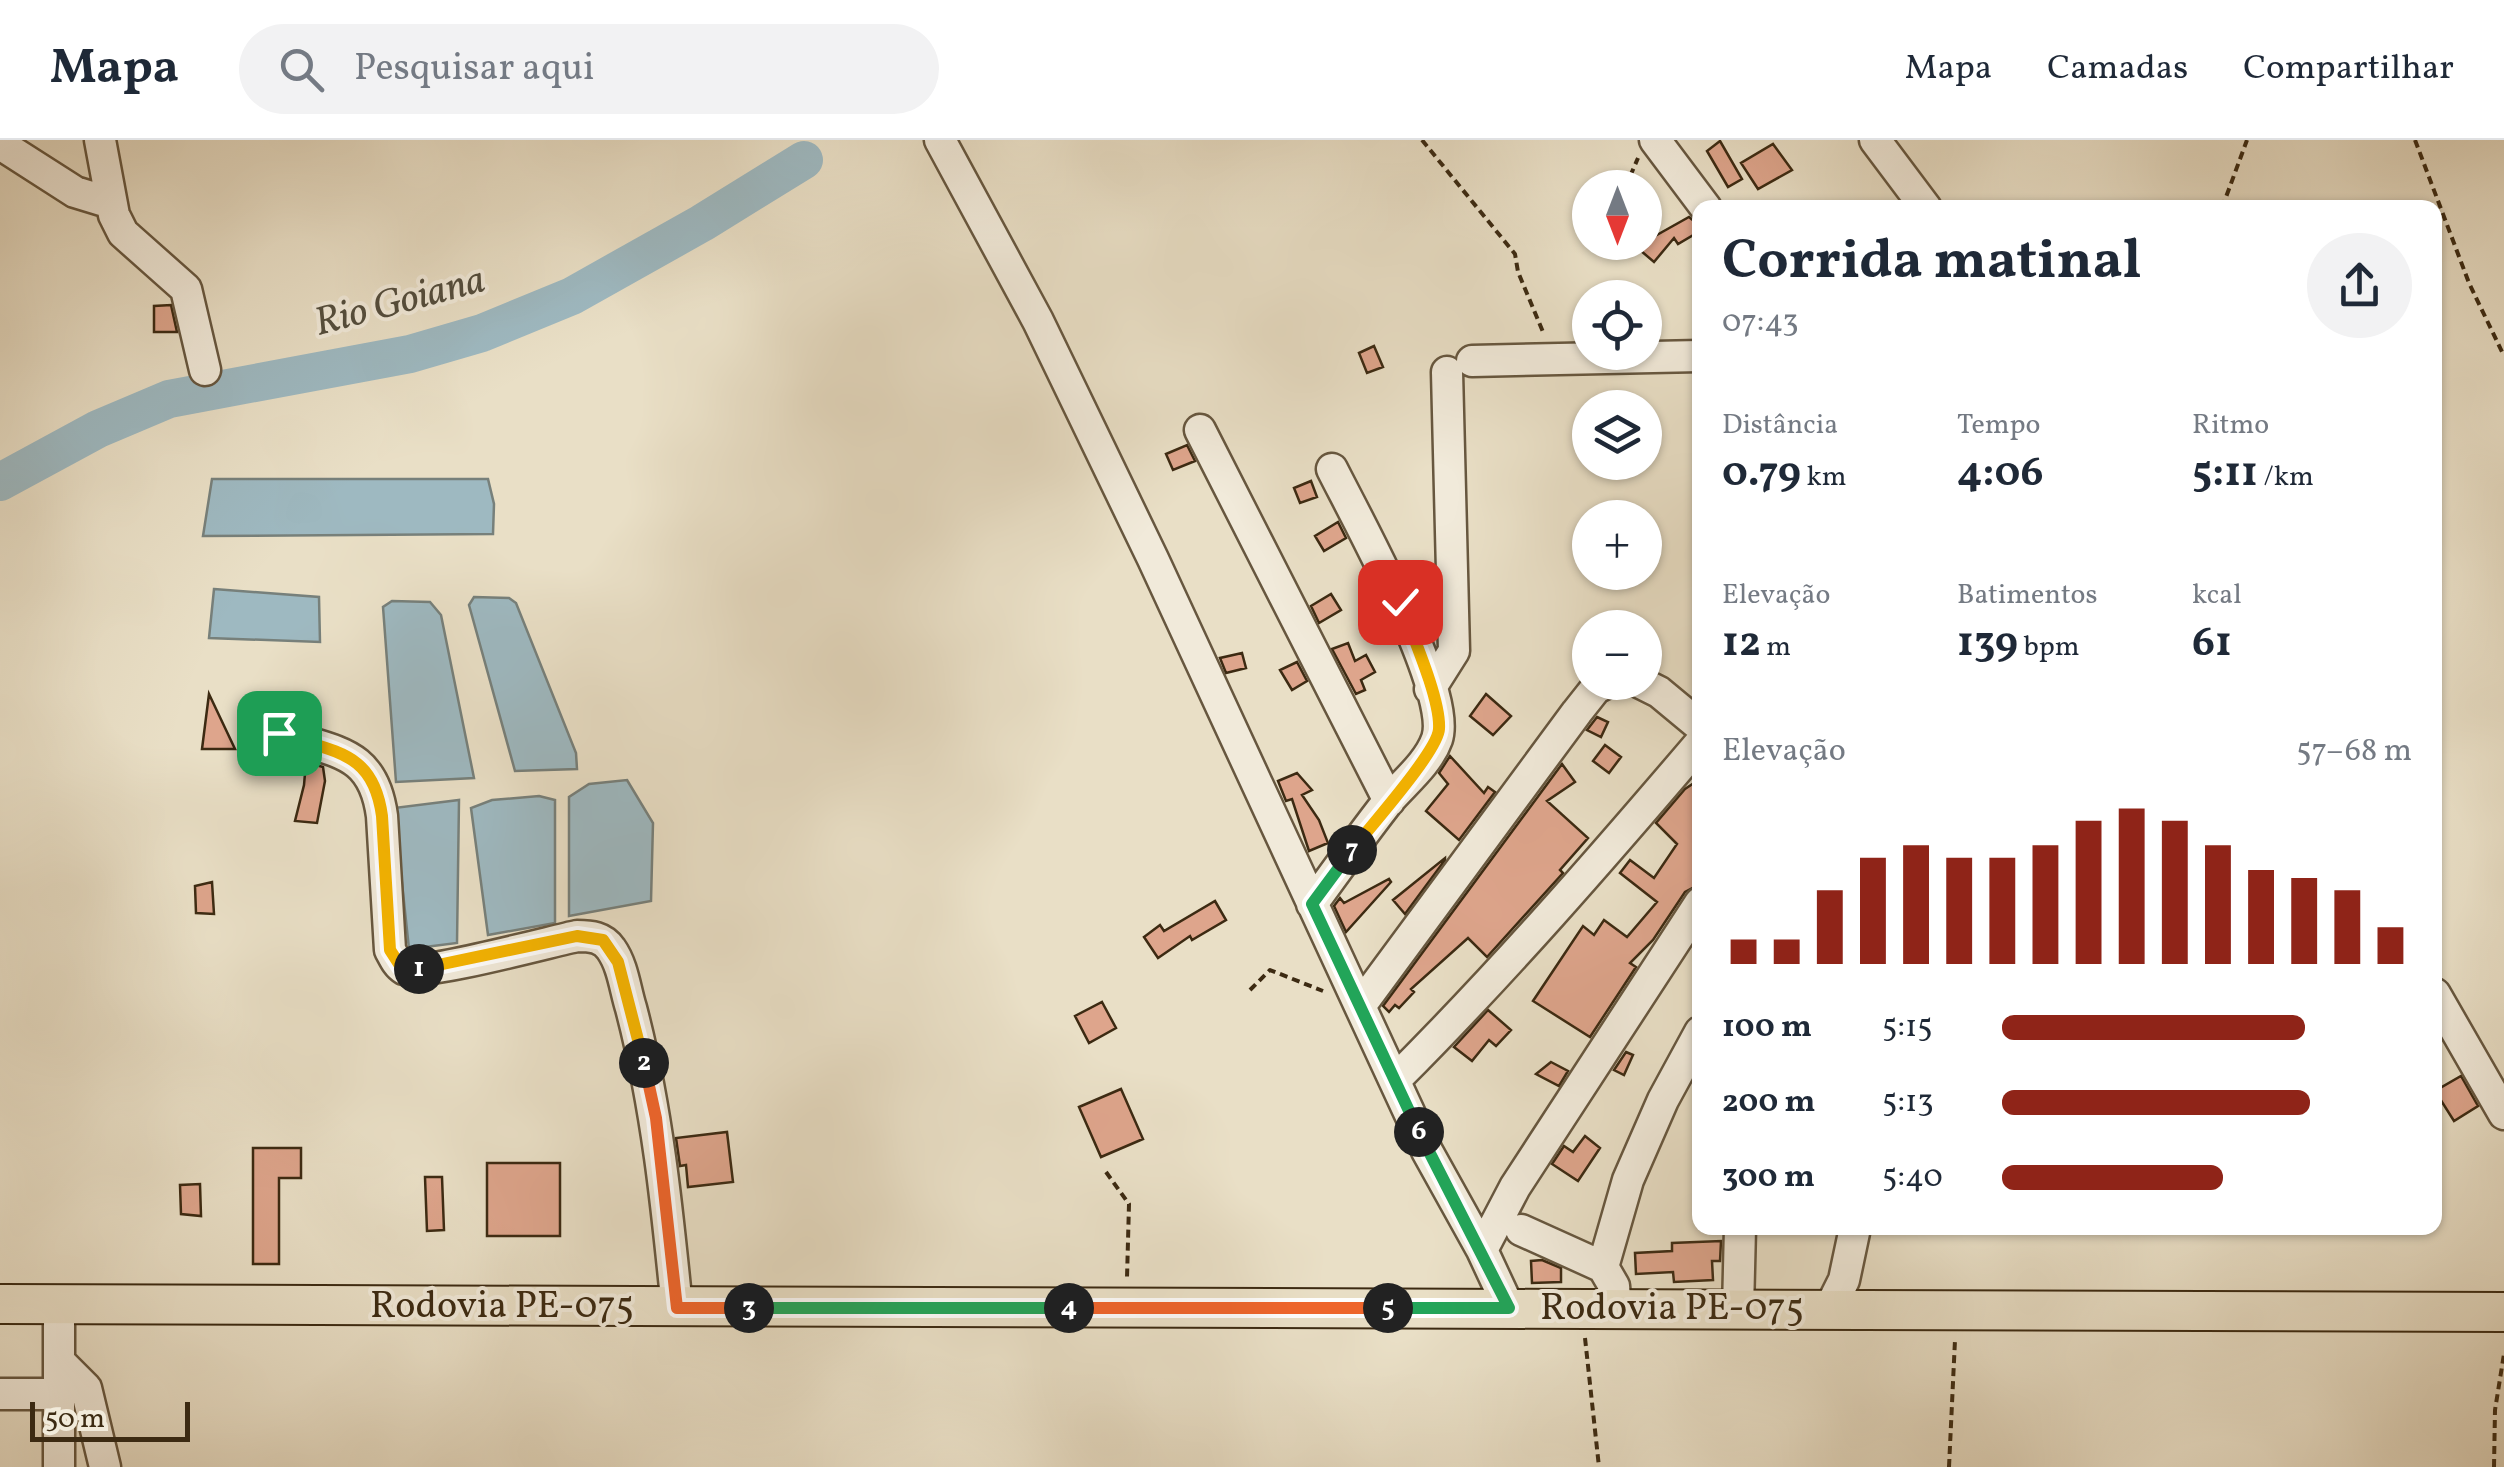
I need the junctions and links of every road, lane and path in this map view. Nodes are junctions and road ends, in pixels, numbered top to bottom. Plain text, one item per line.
1 (100, 140) edge
2 (940, 140) edge
3 (1422, 140) edge
4 (1875, 140) edge
5 (2247, 140) edge
6 (2415, 140) edge
7 (0, 144) edge
8 (1648, 146) edge
9 (1635, 170) edge
10 (1699, 200) edge
11 (1920, 200) edge
12 (2225, 200) edge
13 (2437, 200) edge
14 (111, 204) junction
15 (2442, 212) edge
16 (1692, 356) edge
17 (2504, 356) edge
18 (1522, 360) junction
19 (206, 370) dead end
20 (1200, 430) dead end
21 (1332, 469) dead end
22 (1430, 689) junction
23 (1662, 695) edge
24 (1586, 700) edge
25 (1692, 720) edge
26 (279, 733) dead end
27 (1692, 751) edge
28 (1389, 802) junction
29 (1312, 904) junction
30 (1692, 915) edge
31 (1250, 990) dead end
32 (1360, 1006) junction
33 (2442, 1006) edge
34 (1692, 1047) edge
35 (1396, 1080) junction
36 (2504, 1114) edge
37 (1106, 1172) dead end
38 (1521, 1230) dead end
39 (1740, 1235) edge
40 (1854, 1235) edge
41 (1482, 1250) junction
42 (1603, 1266) junction
43 (0, 1304) edge
44 (59, 1304) junction
45 (677, 1308) junction
46 (1126, 1308) junction
47 (1509, 1308) junction
48 (1599, 1310) junction
49 (1738, 1310) junction
50 (1828, 1310) junction
51 (1956, 1310) junction
52 (2504, 1312) edge
53 (2504, 1354) edge
54 (59, 1361) junction
55 (0, 1394) edge
56 (58, 1394) junction
57 (60, 1467) edge
58 (105, 1467) edge
59 (1600, 1467) edge
60 (1949, 1467) edge
61 (2494, 1467) edge

1 - 14 street
2 - 29 street
3 - 18 path
4 - 11 street
5 - 12 path
6 - 13 path
7 - 14 street
8 - 9 path
8 - 10 street
14 - 19 street
15 - 17 path
16 - 18 street
18 - 22 street
20 - 28 street
21 - 22 street
22 - 28 street
23 - 25 street
24 - 32 street
26 - 45 street
27 - 35 street
28 - 29 street
29 - 32 street
30 - 41 street
31 - 32 path
32 - 35 street
33 - 36 street
34 - 42 street
35 - 41 street
37 - 46 path
38 - 42 street
39 - 49 street
40 - 50 street
41 - 47 street
42 - 48 street
43 - 44 main road, Rodovia PE-075
44 - 45 main road, Rodovia PE-075
44 - 54 street
45 - 46 main road, Rodovia PE-075
46 - 47 main road, Rodovia PE-075
47 - 48 main road, Rodovia PE-075
48 - 49 main road, Rodovia PE-075
48 - 59 path
49 - 50 main road, Rodovia PE-075
50 - 51 main road, Rodovia PE-075
51 - 52 main road, Rodovia PE-075
51 - 60 path
53 - 61 path
54 - 56 street
54 - 58 street
55 - 56 street
56 - 57 street

